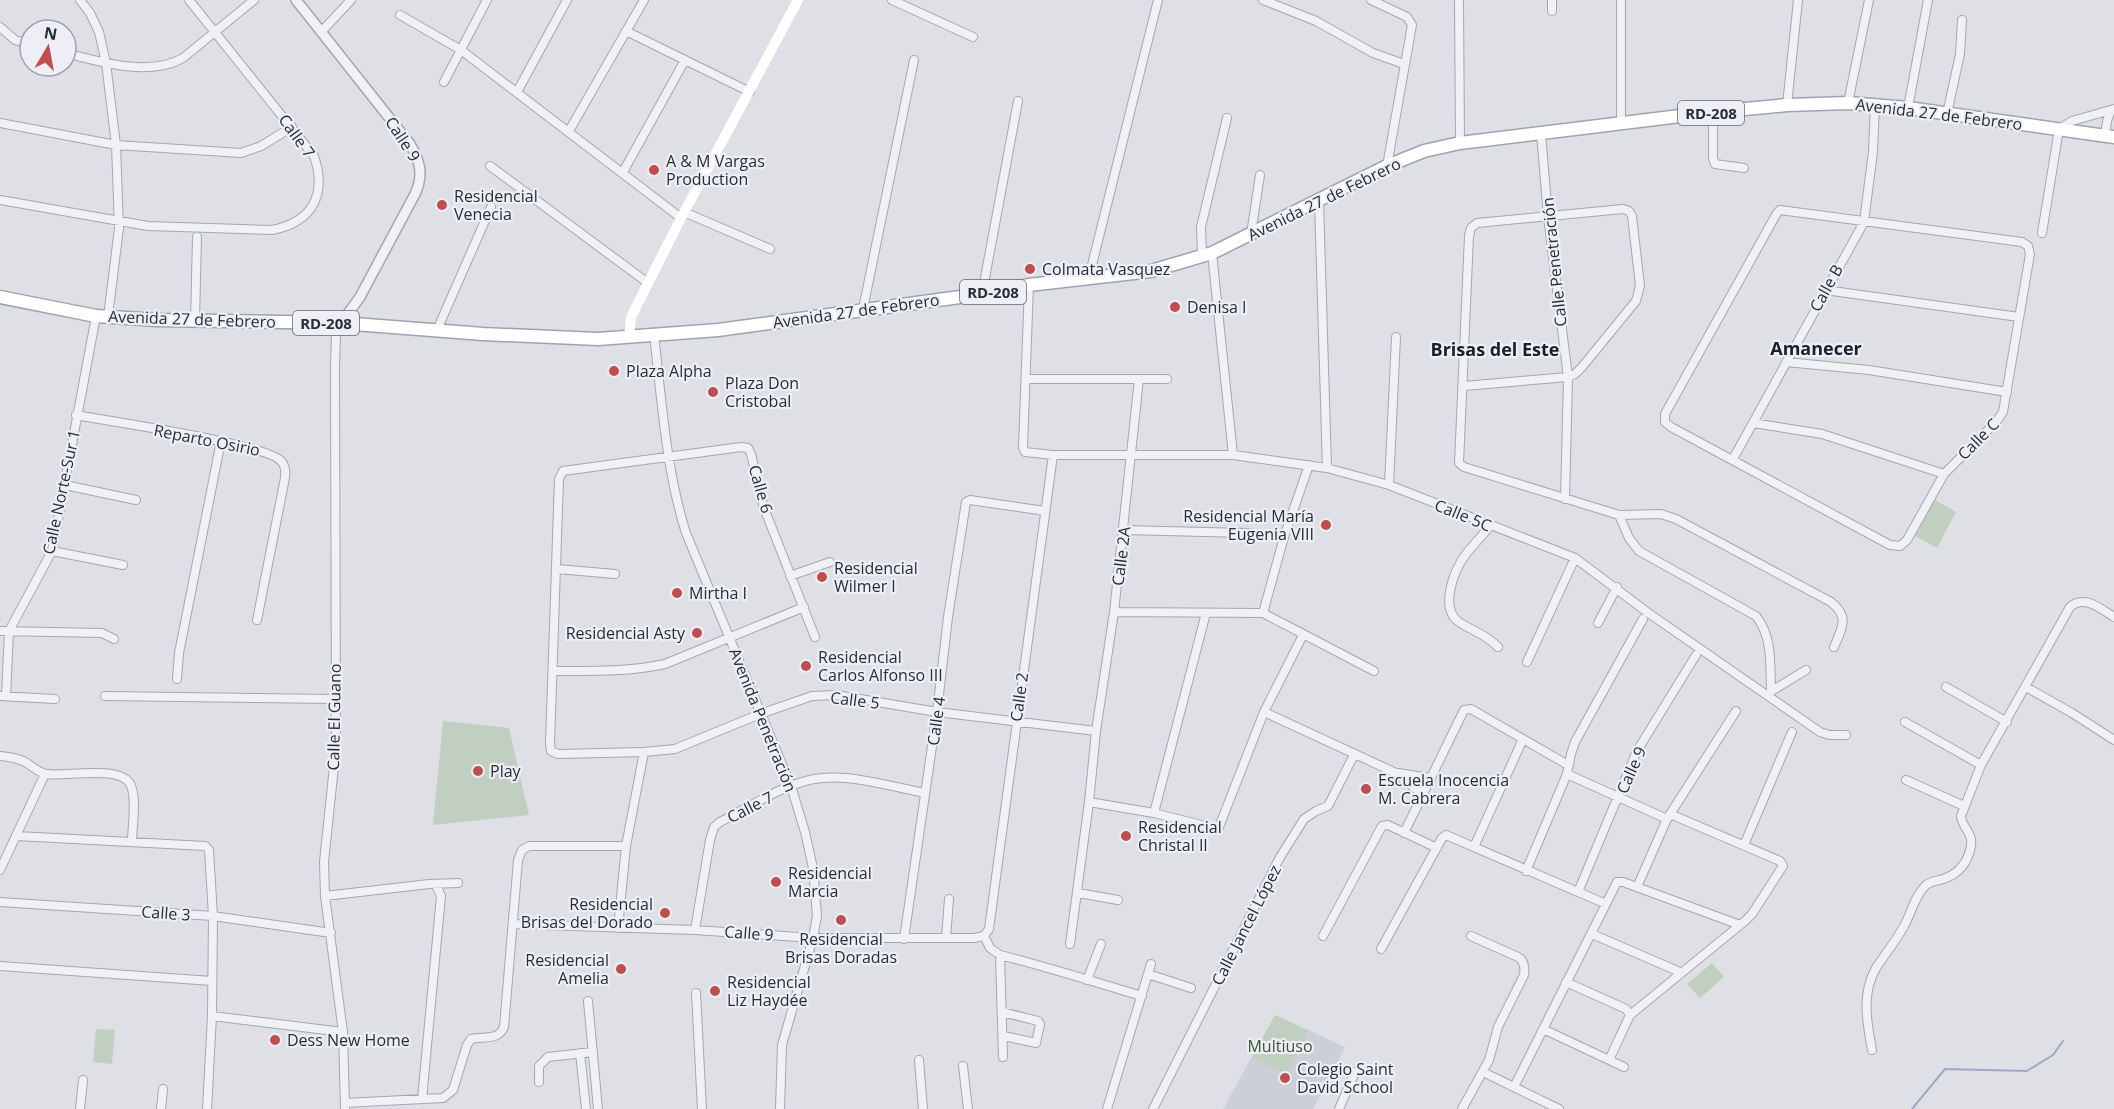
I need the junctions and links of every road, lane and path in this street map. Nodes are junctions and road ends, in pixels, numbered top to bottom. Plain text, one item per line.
1 (80, 0) edge
2 (189, 0) edge
3 (254, 0) edge
4 (296, 0) edge
5 (351, 0) edge
6 (487, 0) edge
7 (567, 0) edge
8 (644, 0) edge
9 (798, 0) edge
10 (892, 0) edge
11 (1158, 0) edge
12 (1263, 0) edge
13 (1371, 0) edge
14 (1459, 0) edge
15 (1552, 0) edge
16 (1621, 0) edge
17 (1798, 0) edge
18 (1869, 0) edge
19 (1928, 0) edge
20 (1552, 11) dead end
21 (400, 15) dead end
22 (1962, 20) dead end
23 (0, 27) edge
24 (322, 31) junction
25 (626, 31) junction
26 (215, 32) junction
27 (973, 37) dead end
28 (18, 41) edge
29 (461, 50) junction
30 (78, 56) edge
31 (685, 60) junction
32 (914, 60) dead end
33 (106, 63) junction
34 (1404, 64) junction
35 (444, 82) dead end
36 (517, 92) junction
37 (750, 92) junction
38 (1018, 101) dead end
39 (1848, 103) junction
40 (1787, 105) junction
41 (1875, 105) junction
42 (1908, 108) junction
43 (2112, 109) edge
44 (1713, 112) junction
45 (1947, 114) junction
46 (1227, 118) dead end
47 (0, 123) edge
48 (1621, 123) junction
49 (292, 127) junction
50 (2059, 129) junction
51 (569, 131) junction
52 (1542, 133) junction
53 (2110, 137) edge
54 (1460, 143) junction
55 (116, 145) junction
56 (490, 166) dead end
57 (1387, 166) junction
58 (1744, 168) dead end
59 (624, 172) junction
60 (1260, 175) dead end
61 (0, 200) edge
62 (1319, 201) junction
63 (491, 207) dead end
64 (682, 215) junction
65 (1548, 217) junction
66 (118, 222) junction
67 (1864, 222) junction
68 (2042, 233) dead end
69 (1251, 234) junction
70 (197, 237) dead end
71 (770, 249) dead end
72 (1207, 254) junction
73 (1089, 277) junction
74 (648, 283) junction
75 (1029, 285) junction
76 (1825, 290) junction
77 (982, 294) junction
78 (0, 297) edge
79 (863, 309) junction
80 (102, 317) junction
81 (2019, 317) junction
82 (195, 321) junction
83 (341, 323) junction
84 (437, 330) junction
85 (654, 335) junction
86 (629, 337) junction
87 (1396, 337) dead end
88 (1786, 362) junction
89 (1568, 377) junction
90 (1026, 379) junction
91 (1139, 379) junction
92 (1167, 379) dead end
93 (1464, 386) junction
94 (2007, 392) junction
95 (76, 415) junction
96 (1753, 423) junction
97 (221, 441) junction
98 (1053, 455) junction
99 (1132, 455) junction
100 (1233, 455) junction
101 (669, 458) junction
102 (1733, 459) junction
103 (1309, 465) junction
104 (1327, 468) junction
105 (1944, 474) junction
106 (64, 485) junction
107 (1389, 485) junction
108 (1565, 499) junction
109 (136, 500) dead end
110 (1045, 511) junction
111 (1619, 516) junction
112 (1490, 526) junction
113 (1124, 530) junction
114 (1284, 537) junction
115 (52, 551) junction
116 (1575, 558) junction
117 (830, 562) dead end
118 (123, 565) dead end
119 (557, 569) junction
120 (615, 574) dead end
121 (790, 576) junction
122 (1617, 587) junction
123 (804, 607) junction
124 (1114, 612) junction
125 (1206, 613) junction
126 (1263, 613) junction
127 (2114, 617) edge
128 (1643, 618) dead end
129 (256, 620) dead end
130 (1598, 623) dead end
131 (9, 631) junction
132 (0, 632) edge
133 (1303, 634) junction
134 (815, 637) dead end
135 (730, 638) junction
136 (114, 639) dead end
137 (1497, 647) dead end
138 (1834, 647) dead end
139 (1696, 654) dead end
140 (1527, 662) dead end
141 (1806, 670) dead end
142 (553, 671) junction
143 (1374, 671) dead end
144 (177, 679) dead end
145 (1946, 687) dead end
146 (2026, 687) junction
147 (1769, 693) junction
148 (3, 696) edge
149 (105, 696) dead end
150 (55, 699) dead end
151 (335, 699) junction
152 (1736, 711) dead end
153 (938, 712) junction
154 (1264, 712) junction
155 (760, 714) junction
156 (1016, 722) junction
157 (1905, 722) dead end
158 (2007, 722) junction
159 (1096, 731) junction
160 (1792, 732) dead end
161 (1846, 735) dead end
162 (1523, 739) junction
163 (2114, 740) edge
164 (644, 752) junction
165 (1354, 754) junction
166 (0, 756) edge
167 (1981, 765) junction
168 (1568, 770) junction
169 (1396, 773) junction
170 (45, 774) junction
171 (1430, 778) junction
172 (1906, 780) dead end
173 (791, 786) junction
174 (925, 793) junction
175 (1422, 794) junction
176 (1618, 798) junction
177 (1089, 802) junction
178 (1964, 806) junction
179 (1154, 813) junction
180 (1669, 816) junction
181 (1404, 833) junction
182 (17, 836) junction
183 (132, 842) junction
184 (1744, 845) junction
185 (626, 846) junction
186 (1474, 847) junction
187 (1437, 848) junction
188 (0, 870) edge
189 (1526, 871) junction
190 (458, 883) dead end
191 (436, 885) junction
192 (1637, 887) junction
193 (1078, 892) junction
194 (1578, 892) junction
195 (325, 896) junction
196 (949, 898) dead end
197 (1118, 900) dead end
198 (0, 902) edge
199 (1606, 904) junction
200 (213, 916) junction
201 (513, 924) junction
202 (1740, 925) junction
203 (618, 928) junction
204 (696, 930) junction
205 (331, 933) junction
206 (1593, 934) junction
207 (984, 936) junction
208 (1323, 936) dead end
209 (1471, 936) dead end
210 (813, 938) junction
211 (946, 938) junction
212 (904, 939) junction
213 (1070, 944) dead end
214 (1101, 944) dead end
215 (1381, 949) dead end
216 (1000, 955) junction
217 (1151, 964) dead end
218 (0, 966) edge
219 (1680, 972) junction
220 (1148, 974) junction
221 (1087, 980) junction
222 (212, 981) junction
223 (1566, 982) junction
224 (1191, 988) dead end
225 (696, 993) dead end
226 (1142, 996) junction
227 (588, 1001) dead end
228 (1002, 1012) junction
229 (1630, 1015) junction
230 (212, 1016) junction
231 (1543, 1029) junction
232 (343, 1032) junction
233 (1004, 1036) junction
234 (1872, 1050) dead end
235 (593, 1052) junction
236 (580, 1053) junction
237 (1003, 1057) dead end
238 (919, 1060) dead end
239 (1609, 1060) junction
240 (963, 1066) dead end
241 (1624, 1067) dead end
242 (1355, 1072) dead end
243 (1483, 1072) junction
244 (83, 1080) dead end
245 (539, 1082) dead end
246 (1514, 1087) junction
247 (163, 1089) dead end
248 (422, 1099) junction
249 (345, 1106) edge
250 (80, 1109) edge
251 (161, 1109) edge
252 (207, 1109) edge
253 (586, 1109) edge
254 (598, 1109) edge
255 (702, 1109) edge
256 (780, 1109) edge
257 (923, 1109) edge
258 (968, 1109) edge
259 (1107, 1109) edge
260 (1153, 1109) edge
261 (1340, 1109) edge
262 (1462, 1109) edge
263 (1559, 1109) edge

1 - 33 street
2 - 26 street, Calle 7
3 - 26 street
4 - 24 street, Calle 9
5 - 24 street
6 - 29 street
7 - 36 street
8 - 25 street
9 - 37 main road
10 - 27 street
11 - 73 street
12 - 34 street
13 - 34 street
14 - 54 street
15 - 20 street
16 - 48 street
17 - 40 street
18 - 39 street
19 - 42 street
21 - 29 street
22 - 45 street
23 - 28 street
24 - 83 street, Calle 9
25 - 31 street
25 - 51 street
26 - 33 street
26 - 49 street, Calle 7
29 - 35 street
29 - 36 street
30 - 33 street
31 - 37 street
31 - 59 street
32 - 79 street
33 - 55 street
34 - 57 street
36 - 51 street
37 - 64 main road
38 - 77 street
39 - 40 main road, Avenida 27 de Febrero / RD-208
39 - 41 main road, Avenida 27 de Febrero / RD-208
40 - 44 main road, Avenida 27 de Febrero / RD-208
41 - 42 main road, Avenida 27 de Febrero / RD-208
41 - 67 street, Calle B
42 - 45 main road, Avenida 27 de Febrero / RD-208
43 - 50 street
43 - 53 street
44 - 48 main road, Avenida 27 de Febrero / RD-208
44 - 58 street
45 - 50 main road, Avenida 27 de Febrero / RD-208
46 - 72 street
47 - 55 street
48 - 52 main road, Avenida 27 de Febrero / RD-208
49 - 55 street
49 - 66 street, Calle 7
50 - 53 main road, Avenida 27 de Febrero / RD-208
50 - 68 street
51 - 59 street
52 - 54 main road, Avenida 27 de Febrero / RD-208
52 - 65 street, Calle Penetración
54 - 57 main road, Avenida 27 de Febrero / RD-208
55 - 66 street
56 - 74 street
57 - 62 main road, Avenida 27 de Febrero / RD-208
59 - 64 street
60 - 69 street
61 - 66 street, Calle 7
62 - 69 main road, Avenida 27 de Febrero / RD-208
62 - 104 street
63 - 84 street
64 - 71 street
64 - 74 main road
65 - 89 street, Calle Penetración
65 - 89 street
65 - 93 street
66 - 80 street
67 - 76 street, Calle B
67 - 81 street, Calle C
67 - 102 street
69 - 72 main road, Avenida 27 de Febrero / RD-208
70 - 82 street
72 - 73 main road, Avenida 27 de Febrero / RD-208
72 - 100 street
73 - 75 main road, Avenida 27 de Febrero / RD-208
74 - 86 main road
75 - 77 main road, Avenida 27 de Febrero / RD-208
75 - 90 street
76 - 81 street
76 - 88 street, Calle B
77 - 79 main road, Avenida 27 de Febrero / RD-208
78 - 80 main road, Avenida 27 de Febrero / RD-208
79 - 85 main road, Avenida 27 de Febrero / RD-208
80 - 82 main road, Avenida 27 de Febrero / RD-208
80 - 95 street, Calle Norte-Sur 1
81 - 94 street, Calle C
82 - 83 main road, Avenida 27 de Febrero / RD-208
83 - 84 main road, Avenida 27 de Febrero / RD-208
83 - 151 street, Calle El Guano
84 - 86 main road, Avenida 27 de Febrero / RD-208
85 - 86 main road, Avenida 27 de Febrero / RD-208
85 - 101 street, Avenida Penetración
87 - 107 street
88 - 94 street
88 - 96 street, Calle B
89 - 93 street
89 - 108 street, Calle Penetración
90 - 91 street
90 - 98 street, Calle 5C
91 - 92 street
91 - 99 street, Calle 2A
93 - 108 street
94 - 105 street, Calle C
95 - 97 street, Reparto Osirio
95 - 106 street, Calle Norte-Sur 1
96 - 102 street, Calle B
96 - 105 street
97 - 129 street, Reparto Osirio
97 - 144 street
98 - 99 street, Calle 5C
98 - 110 street, Calle 2
99 - 100 street, Calle 5C
99 - 113 street, Calle 2A
100 - 103 street, Calle 5C
101 - 119 street, Calle 6
101 - 121 street, Calle 6
101 - 135 street, Avenida Penetración
102 - 105 street, Calle C
103 - 104 street, Calle 5C
103 - 114 street
104 - 107 street, Calle 5C
106 - 109 street
106 - 115 street, Calle Norte-Sur 1
107 - 112 street, Calle 5C
108 - 111 street
110 - 153 street, Calle 4
110 - 156 street, Calle 2
111 - 138 street
111 - 147 street
112 - 116 street, Calle 5C
112 - 137 street
113 - 114 street
113 - 124 street, Calle 2A
114 - 126 street
115 - 118 street
115 - 131 street, Calle Norte-Sur 1
116 - 122 street, Calle 5C
116 - 140 street
117 - 121 street
119 - 120 street
119 - 142 street
121 - 123 street, Calle 6
122 - 130 street
122 - 147 street, Calle 5C
123 - 134 street, Calle 6
123 - 135 street
124 - 125 street
124 - 159 street, Calle 2A
125 - 126 street
125 - 179 street
126 - 133 street
127 - 146 street
128 - 168 street
131 - 132 street
131 - 136 street
131 - 148 street, Calle Norte-Sur 1
133 - 143 street
133 - 154 street
135 - 142 street
135 - 155 street, Avenida Penetración
139 - 176 street, Calle 9
141 - 147 street
142 - 164 street, Calle 5
145 - 158 street
146 - 158 street
146 - 163 street
147 - 161 street, Calle 5C
148 - 150 street
149 - 151 street
151 - 195 street, Calle El Guano
152 - 180 street
153 - 155 street, Calle 5
153 - 156 street, Calle 5
153 - 174 street, Calle 4
154 - 165 street
154 - 179 street
155 - 164 street, Calle 5
155 - 173 street, Avenida Penetración
156 - 159 street, Calle 5
156 - 207 street, Calle 2
157 - 167 street
158 - 167 street
159 - 177 street, Calle 2A
160 - 184 street
162 - 168 street
162 - 171 street
162 - 186 street
164 - 185 street
165 - 169 street
165 - 260 street, Calle Jancel López
166 - 170 street
167 - 178 street
168 - 176 street
168 - 189 street
169 - 171 street
169 - 175 street
170 - 182 street
170 - 183 street
171 - 175 street
172 - 178 street
173 - 174 street, Calle 7
173 - 204 street, Calle 7
173 - 210 street, Avenida Penetración
174 - 212 street, Calle 4
175 - 181 street
176 - 180 street
176 - 194 street, Calle 9
177 - 179 street
177 - 193 street, Calle 2A
178 - 234 street
180 - 184 street
180 - 192 street
181 - 187 street
181 - 208 street
182 - 183 street
182 - 188 street
183 - 200 street
184 - 202 street
185 - 201 street
185 - 203 street
186 - 187 street
186 - 189 street
187 - 215 street
189 - 194 street
190 - 191 street
191 - 195 street
191 - 248 street
192 - 199 street
192 - 202 street
193 - 197 street
193 - 213 street, Calle 2A
194 - 199 street
195 - 205 street, Calle El Guano
196 - 211 street
198 - 200 street, Calle 3
199 - 206 street
200 - 205 street, Calle 3
200 - 222 street
201 - 203 street, Calle 9
201 - 248 street
202 - 219 street
203 - 204 street, Calle 9
204 - 210 street, Calle 9
205 - 232 street, Calle El Guano
206 - 219 street
206 - 223 street
207 - 211 street, Calle 9
207 - 216 street
209 - 243 street
210 - 212 street, Calle 9
210 - 256 street, Avenida Penetración
211 - 212 street, Calle 9
214 - 221 street
216 - 221 street
216 - 228 street
217 - 220 street
218 - 222 street
219 - 229 street
220 - 224 street
220 - 226 street
221 - 226 street
222 - 230 street
223 - 229 street
223 - 231 street
225 - 255 street
226 - 259 street
227 - 235 street
228 - 233 street
228 - 233 street
229 - 239 street
230 - 232 street
230 - 252 street
231 - 239 street
231 - 246 street
232 - 249 street, Calle El Guano
233 - 237 street
235 - 236 street
235 - 254 street
236 - 245 street
236 - 253 street
238 - 257 street
239 - 241 street
240 - 258 street
242 - 261 street
243 - 246 street
243 - 262 street
244 - 250 street
246 - 263 street
247 - 251 street
248 - 249 street

